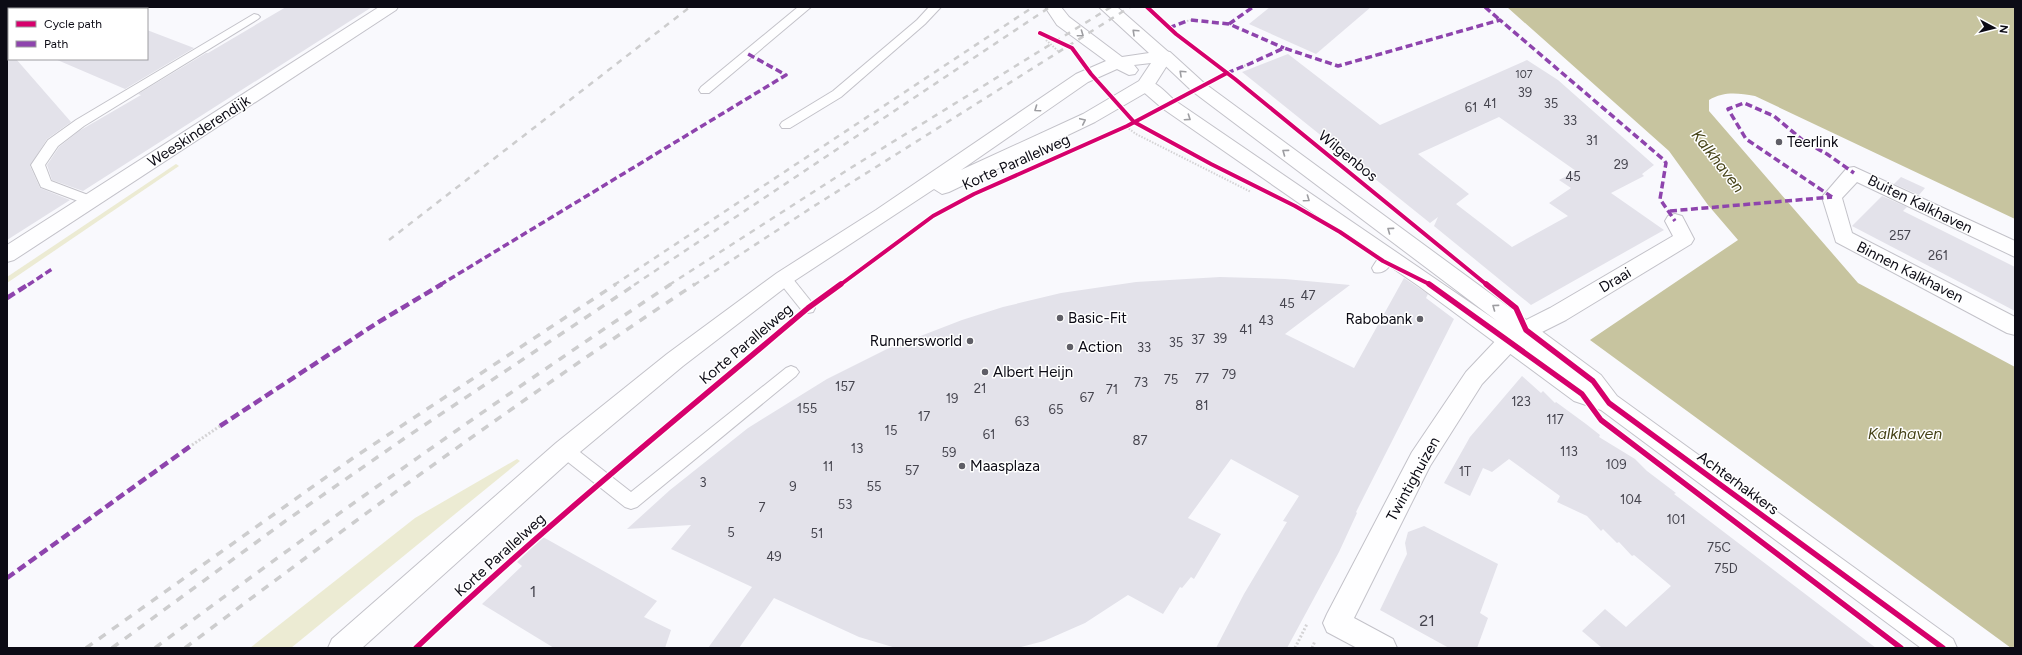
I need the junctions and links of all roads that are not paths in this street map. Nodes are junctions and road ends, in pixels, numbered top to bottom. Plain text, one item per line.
1 (390, 7) edge
2 (805, 7) edge
3 (935, 7) edge
4 (1053, 7) edge
5 (1107, 7) edge
6 (254, 17) dead end
7 (1164, 56) junction
8 (1120, 62) junction
9 (1146, 86) junction
10 (705, 90) dead end
11 (786, 125) dead end
12 (1832, 197) joint
13 (91, 201) junction
14 (883, 215) junction
15 (1675, 221) dead end
16 (2015, 250) edge
17 (7, 255) edge
18 (784, 278) junction
19 (808, 308) dead end
20 (2015, 327) edge
21 (1517, 336) junction
22 (791, 372) dead end
23 (565, 450) junction
24 (342, 648) edge
25 (1383, 648) edge
26 (1943, 648) edge

1 - 13 street, Weeskinderendijk
2 - 10 lane
3 - 11 lane
4 -> 8 street
7 -> 5 street
6 - 13 lane
7 - 8 street, Korte Parallelweg
7 - 9 street
21 -> 7 street
8 - 9 street
8 -> 14 street, Korte Parallelweg
14 -> 9 street, Korte Parallelweg
9 -> 21 street
12 - 16 street, Buiten Kalkhaven
12 - 20 street, Binnen Kalkhaven
13 - 17 street, Weeskinderendijk
14 - 18 street, Korte Parallelweg
15 - 21 street, Draai
18 - 19 lane
18 - 23 street, Korte Parallelweg
21 - 25 street, Twintighuizen
21 - 26 street, Achterhakkers
22 - 23 lane
23 - 24 street, Korte Parallelweg

